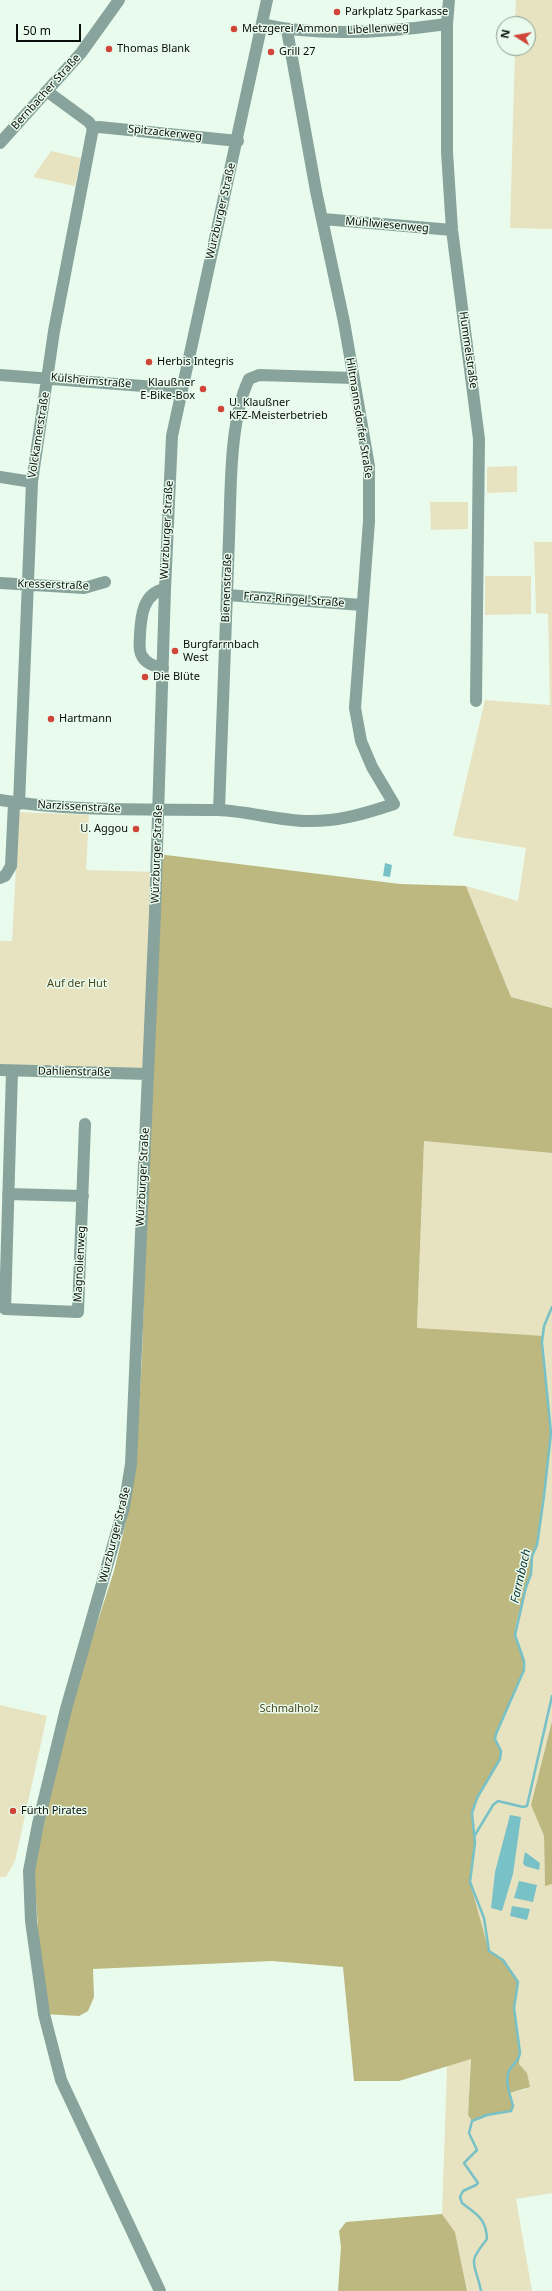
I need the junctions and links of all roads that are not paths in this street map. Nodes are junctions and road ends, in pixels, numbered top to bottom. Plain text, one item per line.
1 (119, 0) edge
2 (267, 0) edge
3 (449, 0) edge
4 (262, 24) junction
5 (447, 24) junction
6 (287, 30) junction
7 (48, 92) junction
8 (93, 128) junction
9 (238, 141) junction
10 (0, 143) edge
11 (323, 219) junction
12 (452, 230) junction
13 (0, 375) edge
14 (48, 377) junction
15 (353, 378) junction
16 (182, 389) junction
17 (0, 477) edge
18 (32, 482) junction
19 (105, 582) dead end
20 (0, 583) edge
21 (29, 586) junction
22 (165, 589) junction
23 (227, 594) junction
24 (362, 605) junction
25 (163, 668) junction
26 (476, 701) dead end
27 (0, 800) edge
28 (17, 803) junction
29 (394, 804) joint
30 (158, 810) junction
31 (219, 810) junction
32 (0, 878) edge
33 (6, 1070) edge
34 (148, 1074) junction
35 (86, 1124) dead end
36 (8, 1194) junction
37 (83, 1196) junction
38 (160, 2291) edge

1 - 7 street, Bernbacher Straße
2 - 4 street, Würzburger Straße
3 - 5 street, Hummelstraße
4 - 6 street, Libellenweg
4 - 9 street, Würzburger Straße
5 - 6 street, Libellenweg
5 - 12 street, Hummelstraße
6 - 11 street, Hiltmannsdorfer Straße
7 - 8 street
7 - 10 street, Bernbacher Straße
8 - 9 street, Spitzackerweg
8 - 14 street, Volckamerstraße
9 - 16 street, Würzburger Straße
11 - 12 street, Mühlwiesenweg
11 - 15 street, Hiltmannsdorfer Straße
12 - 26 street, Hummelstraße
13 - 14 street, Külsheimstraße
14 - 16 street, Külsheimstraße
14 - 18 street, Volckamerstraße
15 - 23 street, Bienenstraße
15 - 24 street, Hiltmannsdorfer Straße
16 - 22 street, Würzburger Straße
17 - 18 street
18 - 21 street, Volckamerstraße
19 - 21 street, Kresserstraße
20 - 21 street, Kresserstraße
21 - 28 street, Volckamerstraße
22 - 25 street, Würzburger Straße
22 - 25 street
23 - 24 street, Franz-Ringel-Straße
23 - 31 street, Bienenstraße
24 - 29 street, Hiltmannsdorfer Straße
25 - 30 street, Würzburger Straße
27 - 28 street, Narzissenstraße
28 - 30 street, Narzissenstraße
28 - 32 street, Volckamerstraße
29 - 31 street, Narzissenstraße
30 - 31 street, Narzissenstraße
30 - 34 street, Würzburger Straße
33 - 34 street, Dahlienstraße
33 - 36 street, Magnolienweg
34 - 38 street, Würzburger Straße
35 - 37 street, Magnolienweg
36 - 37 street
36 - 37 street, Magnolienweg

